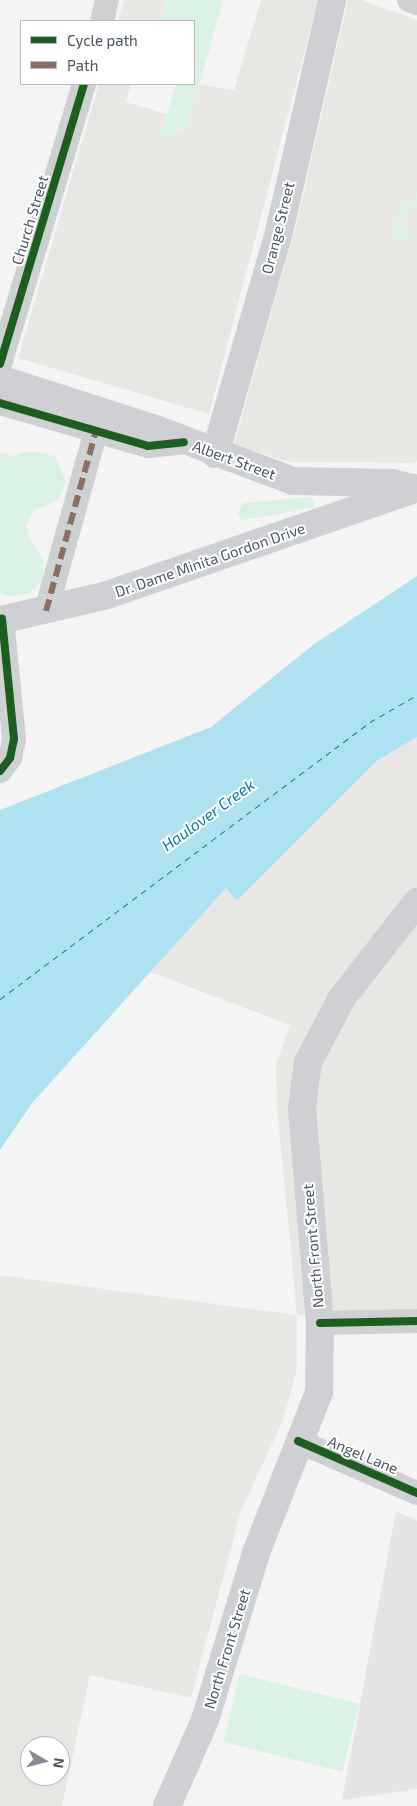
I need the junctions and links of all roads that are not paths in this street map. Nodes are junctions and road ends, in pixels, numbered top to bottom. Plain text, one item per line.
1 (107, 0) edge
2 (332, 0) edge
3 (409, 0) edge
4 (417, 3) edge
5 (102, 20) edge
6 (84, 85) edge
7 (0, 364) edge
8 (0, 379) edge
9 (0, 403) edge
10 (96, 431) junction
11 (184, 442) junction
12 (215, 454) junction
13 (417, 489) edge
14 (46, 611) junction
15 (1, 619) edge
16 (0, 771) edge
17 (417, 902) edge
18 (417, 1321) edge
19 (320, 1322) junction
20 (298, 1442) junction
21 (417, 1493) edge
22 (167, 1806) edge

1 - 5 street
2 - 12 main road, Orange Street
3 - 4 street
6 - 7 street, Church Street
8 - 11 main road, Albert Street
9 - 10 street
10 - 11 street
10 - 14 street
11 - 12 main road, Albert Street
12 - 13 main road, Albert Street
13 - 14 main road, Dr. Dame Minita Gordon Drive
14 - 15 main road, Dr. Dame Minita Gordon Drive
15 - 16 street
17 - 19 main road, North Front Street
18 - 19 street
19 - 20 main road, North Front Street
20 - 21 street, Angel Lane
20 - 22 main road, North Front Street

